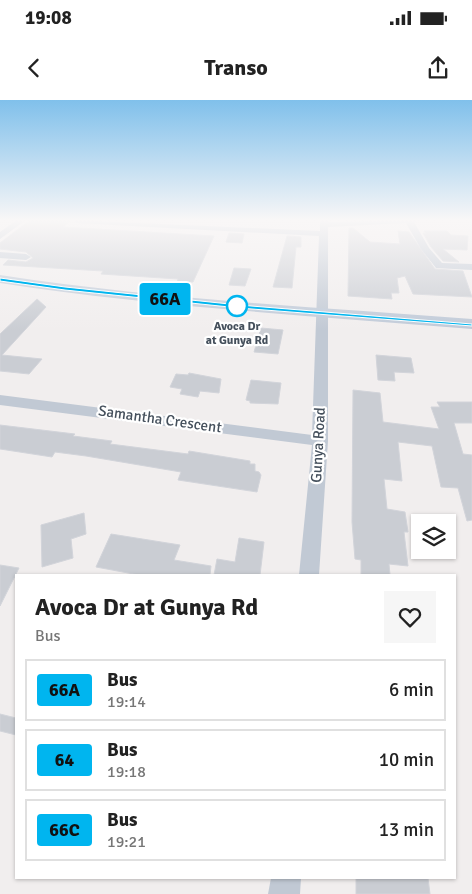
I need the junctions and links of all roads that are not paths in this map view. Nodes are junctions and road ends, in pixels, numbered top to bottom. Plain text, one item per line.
1 (322, 257) edge
2 (432, 257) edge
3 (472, 267) edge
4 (0, 279) edge
5 (0, 285) edge
6 (65, 289) junction
7 (322, 314) junction
8 (472, 324) edge
9 (0, 400) edge
10 (320, 441) junction
11 (309, 574) edge
12 (286, 879) edge
13 (284, 894) edge

1 - 7 street, Gunya Road
2 - 3 street
4 - 6 main road
5 - 6 main road
6 - 7 main road
7 - 8 main road
7 - 10 street, Gunya Road
9 - 10 street, Samantha Crescent
10 - 11 street, Gunya Road
12 - 13 street

